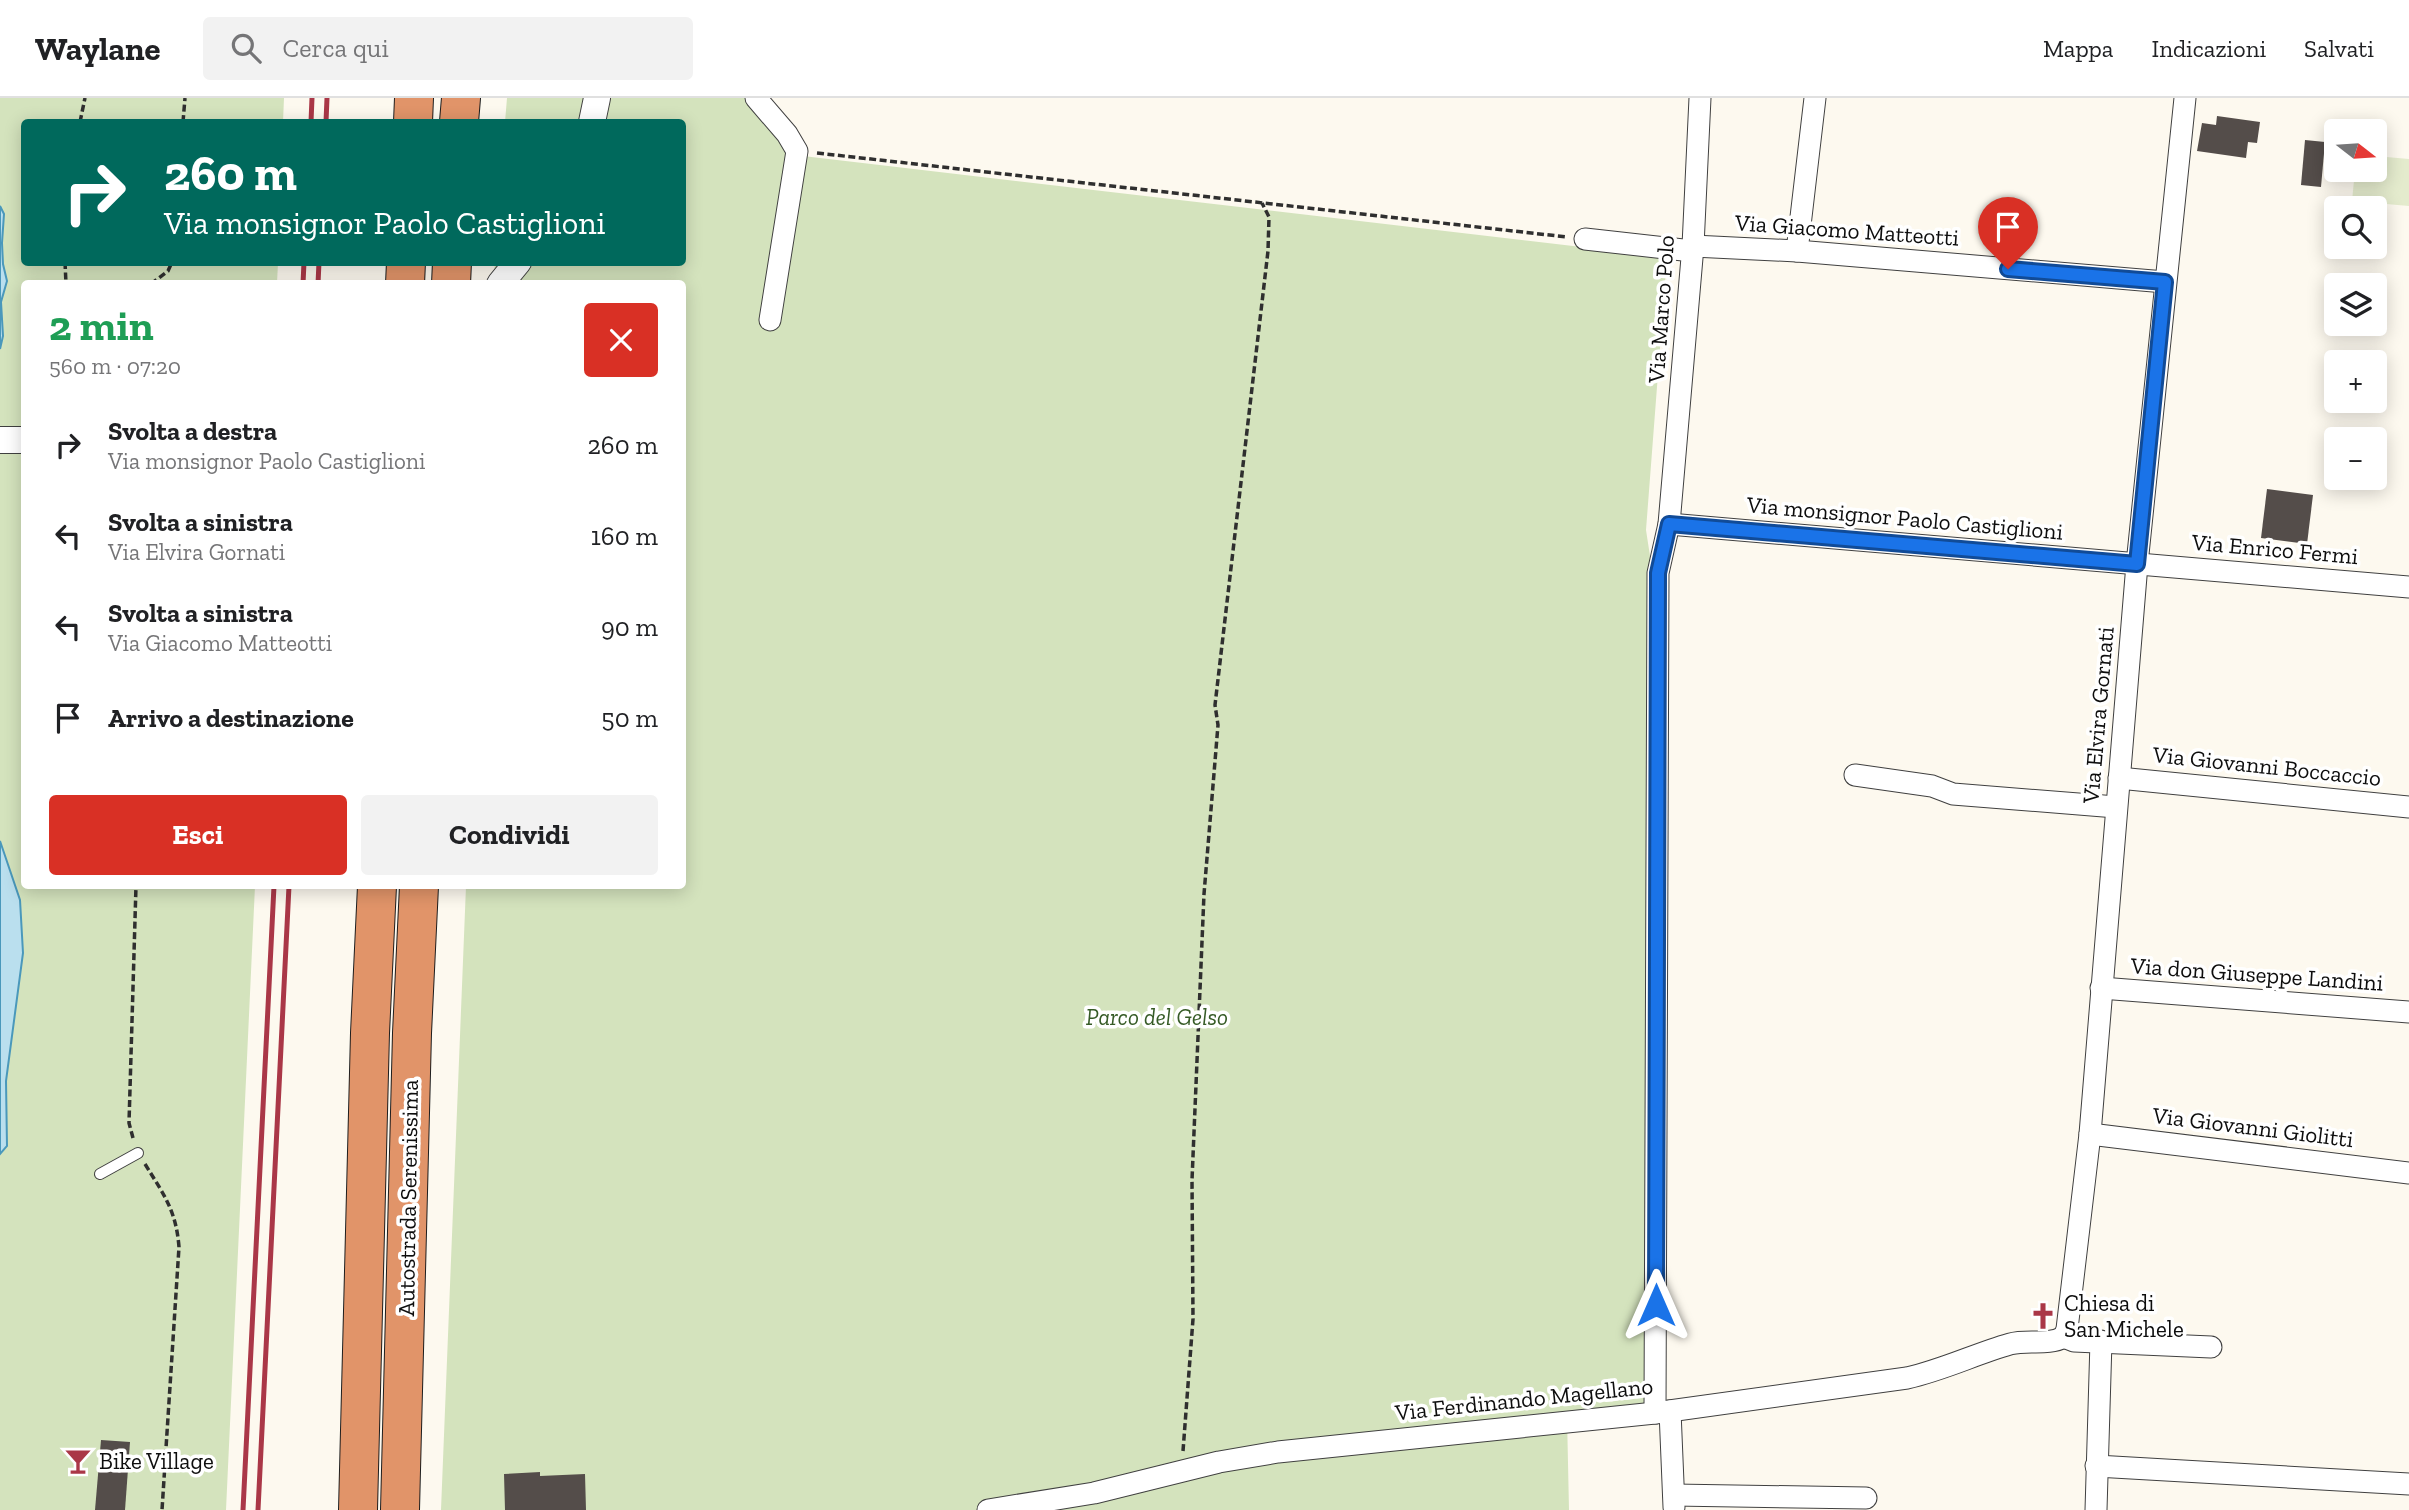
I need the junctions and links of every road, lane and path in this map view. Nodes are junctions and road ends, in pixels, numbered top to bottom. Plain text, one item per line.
1 (85, 98) edge
2 (185, 98) edge
3 (414, 98) edge
4 (461, 98) edge
5 (597, 98) edge
6 (756, 98) edge
7 (1700, 98) edge
8 (1815, 98) edge
9 (2185, 98) edge
10 (81, 119) edge
11 (183, 119) edge
12 (413, 119) edge
13 (459, 119) edge
14 (593, 119) edge
15 (797, 151) junction
16 (1262, 203) junction
17 (1586, 239) joint
18 (1693, 248) junction
19 (1797, 251) junction
20 (170, 266) edge
21 (515, 266) edge
22 (156, 280) edge
23 (503, 280) edge
24 (2165, 282) junction
25 (770, 320) dead end
26 (0, 440) edge
27 (21, 440) edge
28 (1669, 524) junction
29 (2137, 564) junction
30 (2409, 587) edge
31 (1855, 775) dead end
32 (2119, 778) junction
33 (2116, 807) junction
34 (2409, 807) edge
35 (136, 889) edge
36 (377, 889) edge
37 (419, 889) edge
38 (2101, 988) junction
39 (2409, 1012) edge
40 (2090, 1134) junction
41 (138, 1153) junction
42 (2409, 1173) edge
43 (100, 1174) dead end
44 (2064, 1337) junction
45 (2101, 1341) junction
46 (2211, 1347) dead end
47 (1662, 1412) junction
48 (2096, 1466) junction
49 (1184, 1471) junction
50 (2409, 1483) edge
51 (1866, 1498) dead end
52 (1674, 1503) edge
53 (162, 1510) edge
54 (358, 1510) edge
55 (400, 1510) edge
56 (988, 1510) edge
57 (2096, 1510) edge

1 - 10 path
2 - 11 path
3 - 12 highway
4 - 13 highway
5 - 14 street
6 - 15 street
7 - 18 street, Via Marco Polo
8 - 19 street
9 - 24 street, Via Elvira Gornati
15 - 16 path
15 - 25 street
16 - 17 path
16 - 49 path
17 - 18 street, Via Giacomo Matteotti
18 - 19 street, Via Giacomo Matteotti
18 - 28 street, Via Marco Polo
19 - 24 street, Via Giacomo Matteotti
20 - 22 path
21 - 23 street
24 - 29 street, Via Elvira Gornati
26 - 27 street
28 - 29 street, Via monsignor Paolo Castiglioni
28 - 47 street, Via Marco Polo
29 - 30 street, Via Enrico Fermi
29 - 32 street, Via Elvira Gornati
31 - 33 street
32 - 33 street, Via Elvira Gornati
32 - 34 street, Via Giovanni Boccaccio
33 - 38 street, Via Elvira Gornati
35 - 41 path
36 - 54 highway, Autostrada Serenissima
37 - 55 highway, Autostrada Serenissima
38 - 39 street, Via don Giuseppe Landini
38 - 40 street, Via Elvira Gornati
40 - 42 street, Via Giovanni Giolitti
40 - 44 street, Via Elvira Gornati
41 - 43 lane
41 - 53 path
44 - 45 street, Via Ferdinando Magellano
44 - 47 street, Via Ferdinando Magellano
45 - 46 street, Via Ferdinando Magellano
45 - 48 street
47 - 49 street, Via Ferdinando Magellano
47 - 52 street, Via Marco Polo
48 - 50 street
48 - 57 street
49 - 56 street, Via Ferdinando Magellano
51 - 52 street

